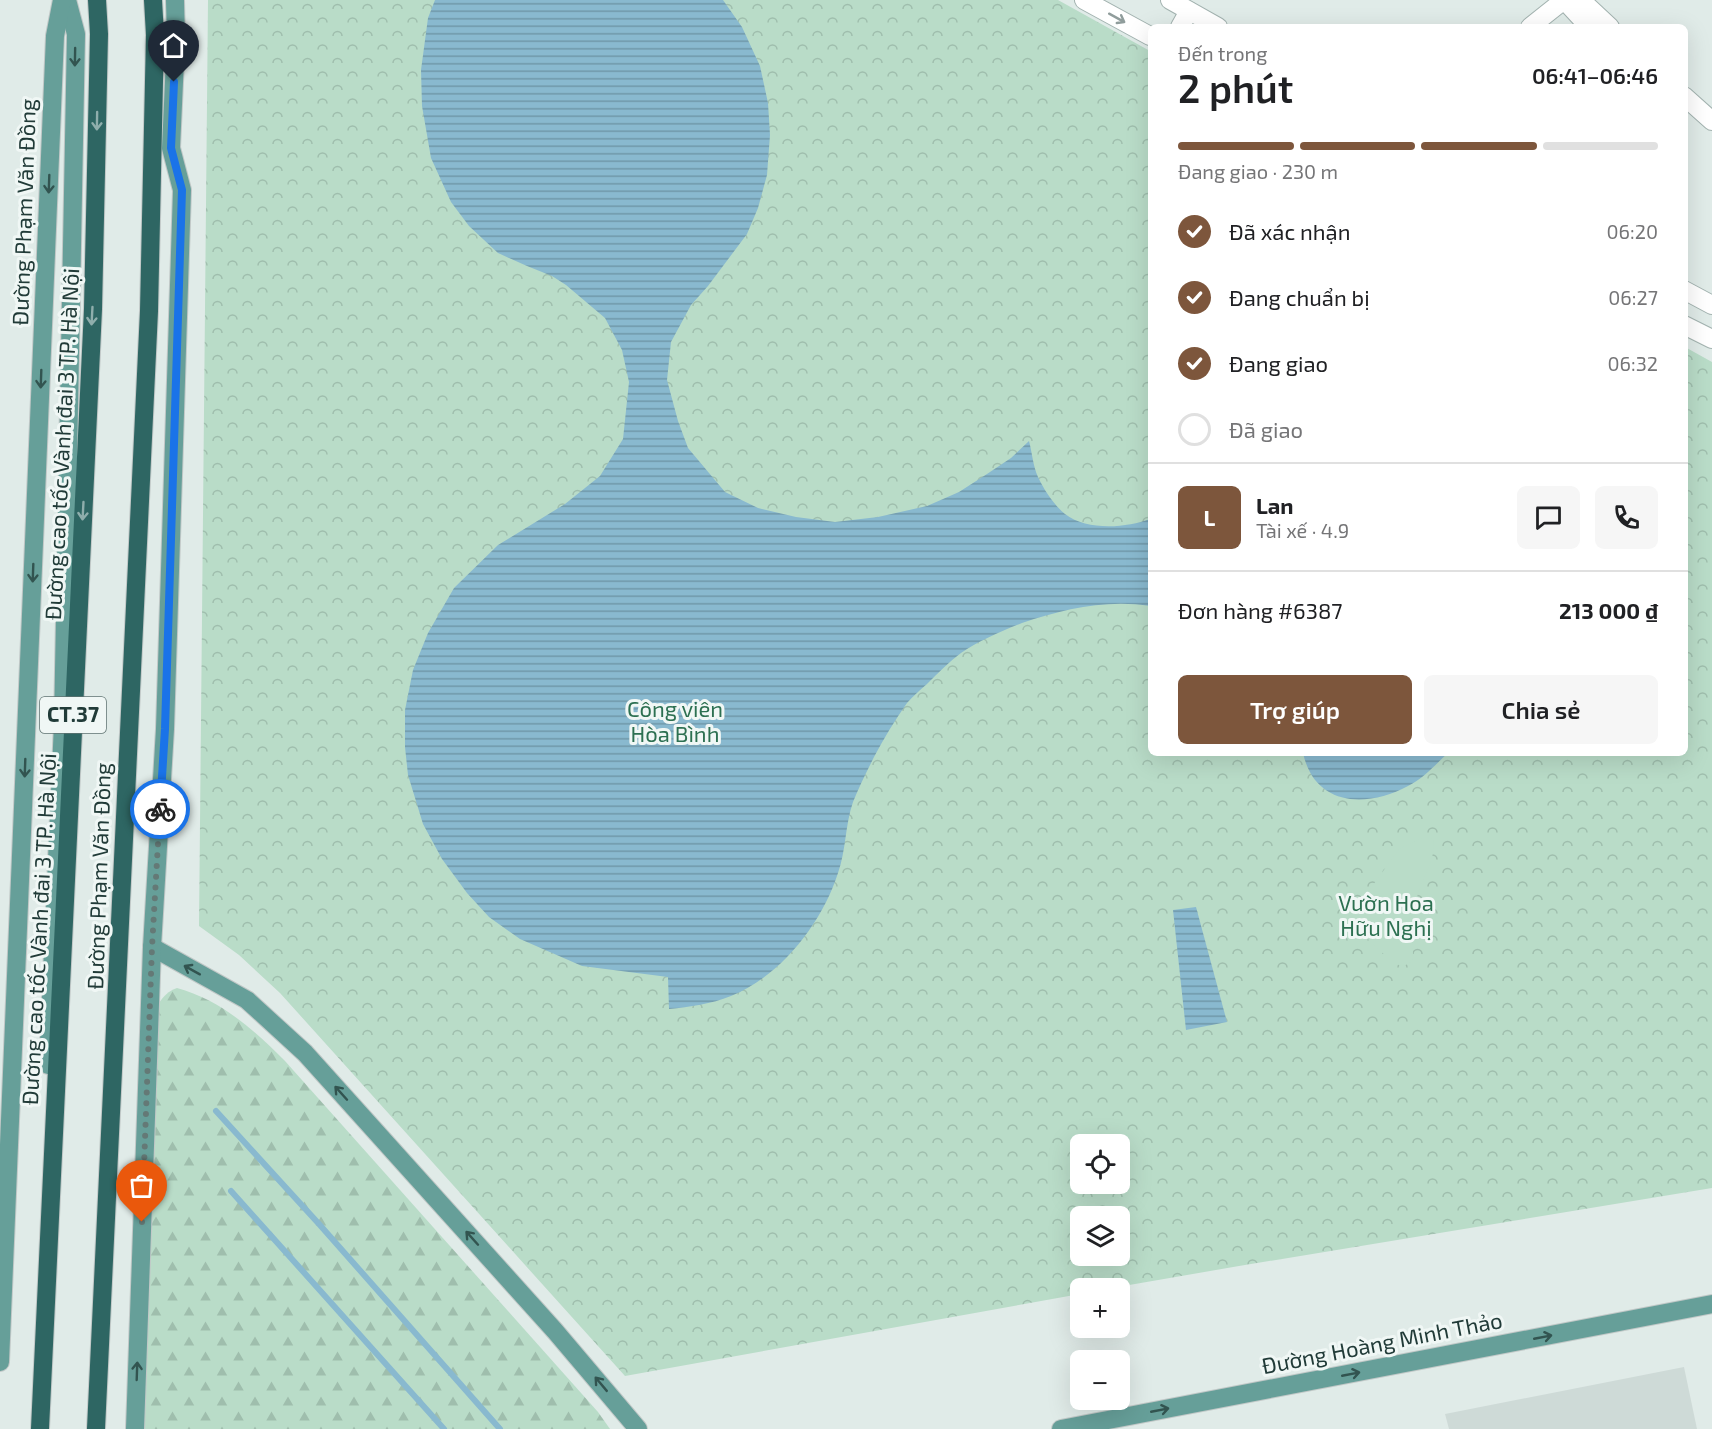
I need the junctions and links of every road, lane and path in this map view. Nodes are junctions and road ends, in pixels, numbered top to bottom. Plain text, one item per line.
1 (62, 0) edge
2 (67, 0) edge
3 (97, 0) edge
4 (153, 0) edge
5 (174, 0) edge
6 (1084, 0) edge
7 (1170, 0) edge
8 (1564, 0) edge
9 (1581, 0) edge
10 (1189, 11) junction
11 (1182, 24) edge
12 (1213, 24) edge
13 (1534, 24) edge
14 (1586, 24) edge
15 (1607, 24) edge
16 (1148, 35) edge
17 (1688, 100) edge
18 (1712, 121) edge
19 (171, 148) junction
20 (1688, 292) edge
21 (1712, 305) edge
22 (1688, 327) edge
23 (1712, 339) edge
24 (152, 947) junction
25 (3, 1200) edge
26 (3, 1238) edge
27 (1712, 1305) edge
28 (0, 1362) edge
29 (33, 1429) edge
30 (40, 1429) edge
31 (98, 1429) edge
32 (135, 1429) edge
33 (639, 1429) edge
34 (1061, 1429) edge

1 -> 25 main road, Đường Phạm Văn Đồng
2 -> 29 main road, Đường Phạm Văn Đồng
3 -> 30 highway, Đường cao tốc Vành đai 3 TP. Hà Nội / CT.37
4 - 31 highway, CT.37
5 - 19 main road, Đường Phạm Văn Đồng
6 -> 16 street
7 - 10 street
8 - 13 street
8 - 14 street
9 - 15 street
10 - 11 street
10 - 12 street
17 - 18 street
19 - 24 main road, Đường Phạm Văn Đồng
19 - 31 main road, Đường Phạm Văn Đồng
20 - 21 street
22 - 23 street
32 -> 24 main road, Đường Phạm Văn Đồng
33 -> 24 main road
25 - 26 main road, Đường Phạm Văn Đồng
26 - 28 main road, Đường Phạm Văn Đồng
34 -> 27 main road, Đường Hoàng Minh Thảo

